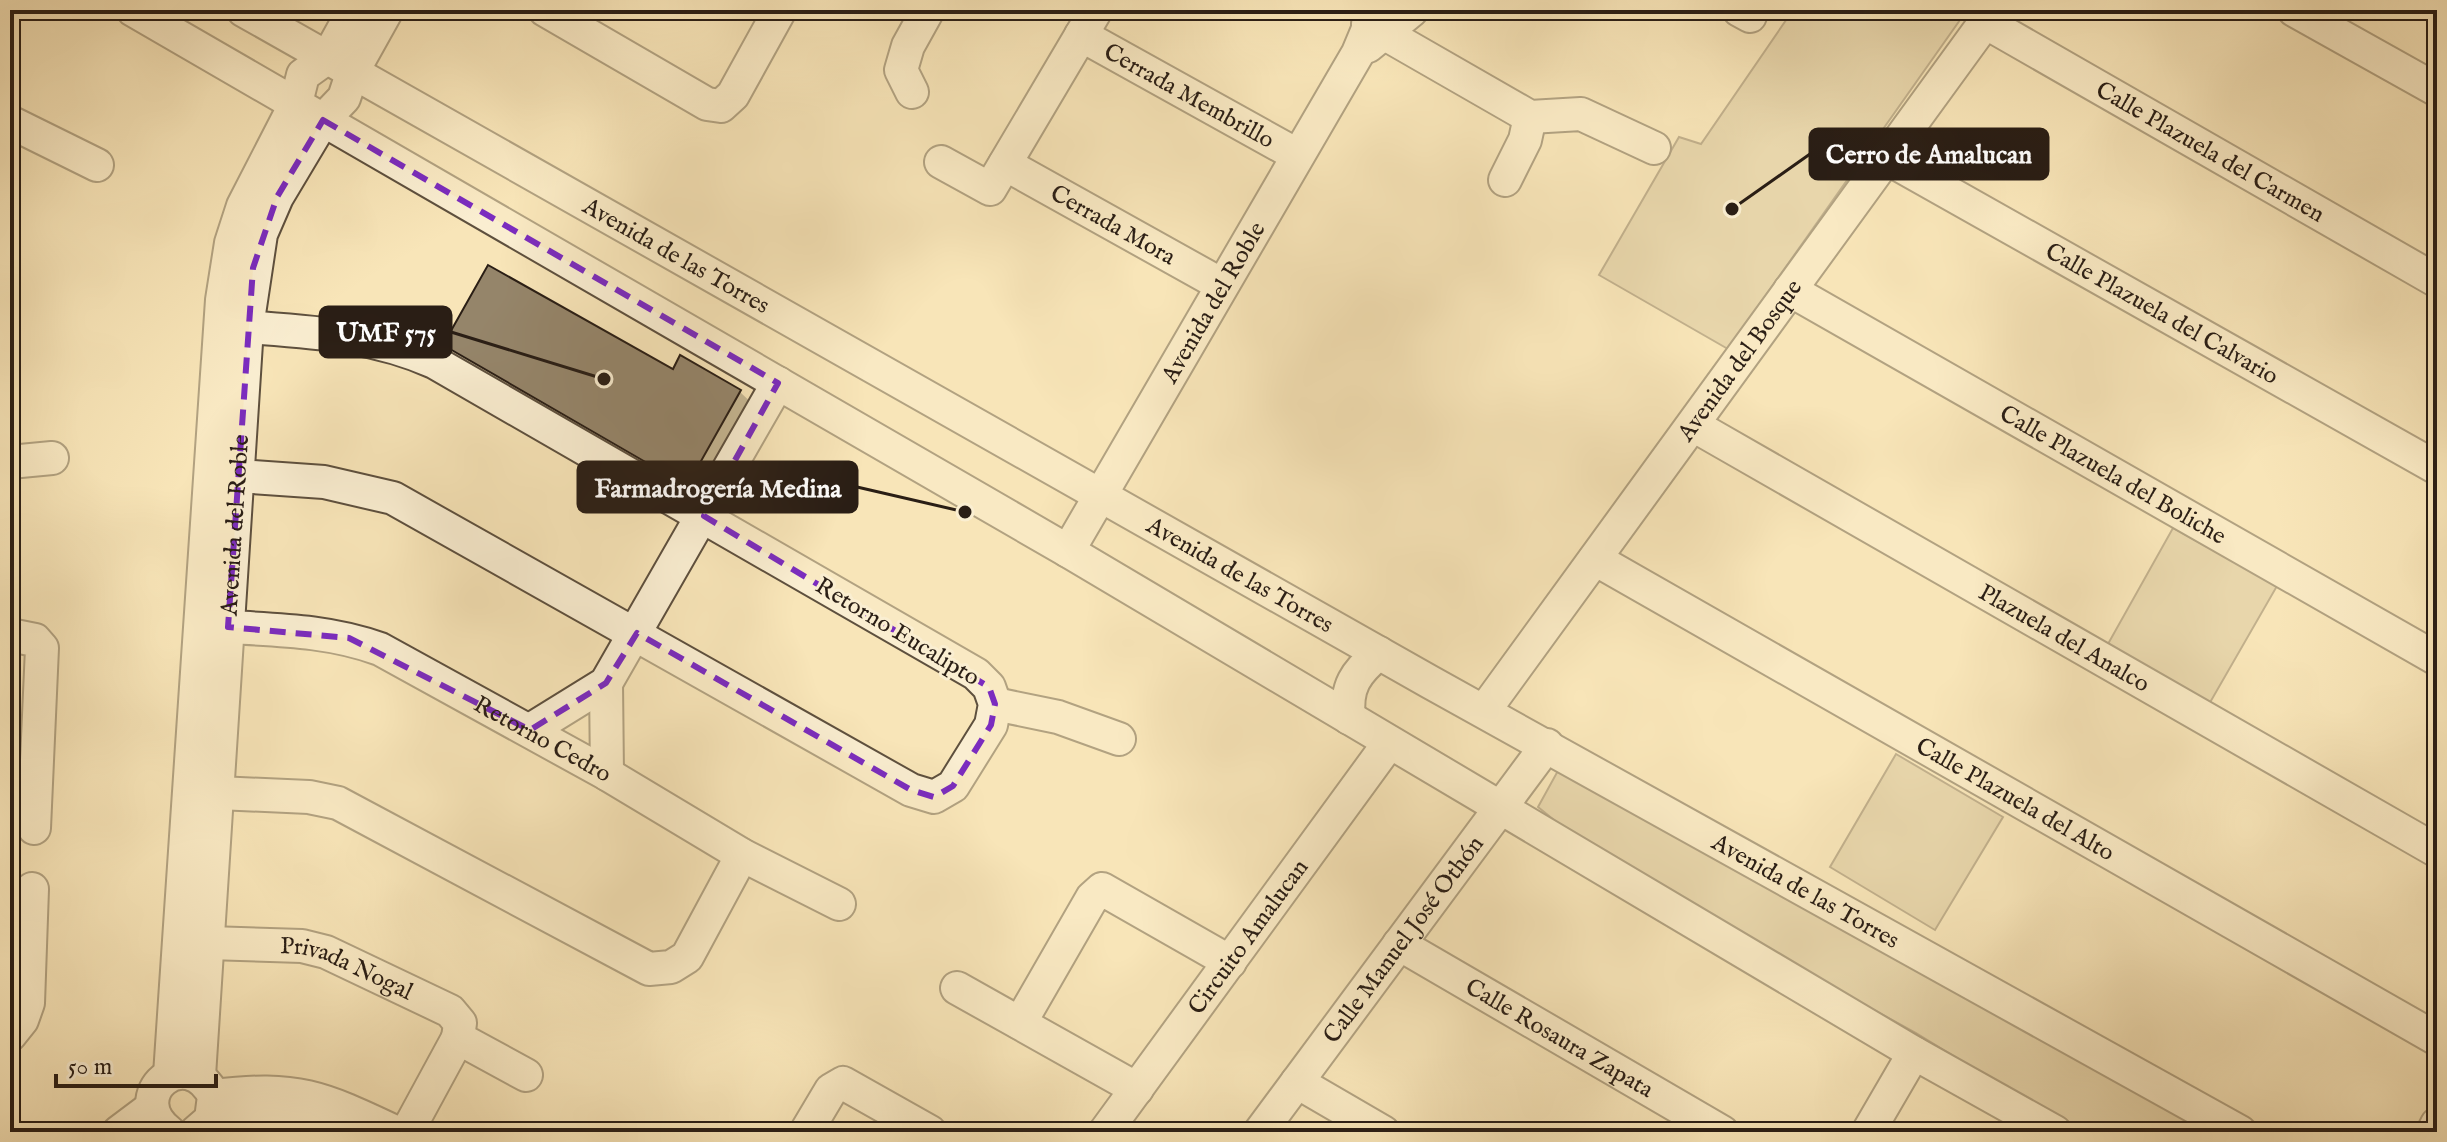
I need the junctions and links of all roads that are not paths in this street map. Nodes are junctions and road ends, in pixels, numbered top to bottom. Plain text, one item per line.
1 (133, 10) edge
2 (243, 10) edge
3 (354, 10) edge
4 (387, 10) edge
5 (545, 10) edge
6 (780, 10) edge
7 (928, 10) edge
8 (1412, 10) edge
9 (2294, 10) edge
10 (1990, 16) edge
11 (1088, 23) edge
12 (1372, 31) edge
13 (340, 64) junction
14 (2437, 90) edge
15 (912, 92) dead end
16 (309, 111) junction
17 (1530, 117) junction
18 (10, 122) edge
19 (1654, 148) dead end
20 (1297, 155) junction
21 (1887, 158) junction
22 (941, 162) dead end
23 (97, 165) dead end
24 (997, 177) junction
25 (1505, 180) dead end
26 (2437, 281) edge
27 (1222, 285) junction
28 (1790, 290) junction
29 (247, 327) junction
30 (778, 383) junction
31 (1693, 425) junction
32 (52, 458) dead end
33 (10, 462) edge
34 (2437, 468) edge
35 (238, 476) junction
36 (1101, 494) junction
37 (704, 516) junction
38 (1068, 551) junction
39 (1595, 559) junction
40 (228, 627) junction
41 (637, 633) junction
42 (22, 637) edge
43 (1379, 653) junction
44 (2437, 659) edge
45 (606, 683) junction
46 (995, 704) junction
47 (1484, 711) junction
48 (1349, 718) junction
49 (530, 730) junction
50 (1119, 739) dead end
51 (1389, 743) junction
52 (1547, 745) junction
53 (607, 774) junction
54 (23, 789) edge
55 (218, 793) junction
56 (1499, 809) junction
57 (34, 828) dead end
58 (2437, 851) edge
59 (742, 855) junction
60 (32, 889) dead end
61 (839, 904) dead end
62 (20, 933) edge
63 (209, 943) junction
64 (1399, 944) junction
65 (1230, 962) junction
66 (957, 988) dead end
67 (1020, 1023) junction
68 (10, 1035) edge
69 (458, 1038) junction
70 (2437, 1039) edge
71 (1914, 1053) junction
72 (526, 1075) dead end
73 (1297, 1082) junction
74 (1137, 1089) junction
75 (198, 1100) edge
76 (2437, 1124) edge
77 (164, 1126) edge
78 (119, 1132) edge
79 (324, 1132) edge
80 (395, 1132) edge
81 (407, 1132) edge
82 (806, 1132) edge
83 (930, 1132) edge
84 (1105, 1132) edge
85 (1260, 1132) edge
86 (1383, 1132) edge
87 (1722, 1132) edge
88 (1868, 1132) edge
89 (2055, 1132) edge
90 (2240, 1132) edge
91 (2433, 1132) edge

1 - 16 street
2 - 13 street, Avenida de las Torres
3 - 13 street, Avenida del Roble
4 - 13 street, Avenida del Roble
5 - 6 street
7 - 15 street
8 - 12 street, Avenida del Roble
9 - 14 street
10 - 21 street, Avenida del Bosque
10 - 26 street, Calle Plazuela del Carmen
11 - 20 street, Cerrada Membrillo
11 - 24 street
12 - 17 street
12 - 20 street, Avenida del Roble
13 - 16 street, Avenida del Roble
13 - 16 street, Avenida del Roble
13 - 36 street, Avenida de las Torres
16 - 29 street, Avenida del Roble
16 - 30 street
16 - 75 street, Avenida del Roble
17 - 19 street
17 - 25 street
18 - 23 street
20 - 27 street, Avenida del Roble
21 - 28 street, Avenida del Bosque
21 - 34 street, Calle Plazuela del Calvario
22 - 24 street, Cerrada Mora
24 - 27 street, Cerrada Mora
27 - 36 street, Avenida del Roble
28 - 31 street, Avenida del Bosque
28 - 44 street, Calle Plazuela del Boliche
29 - 35 street, Avenida del Roble
29 - 37 street, Retorno Eucalipto
30 - 37 street
30 - 38 street
31 - 39 street, Avenida del Bosque
31 - 58 street, Plazuela del Analco
32 - 33 street
35 - 40 street, Avenida del Roble
35 - 41 street, Retorno Eucalipto
36 - 38 street, Avenida del Roble
36 - 43 street, Avenida de las Torres
37 - 41 street
37 - 46 street, Retorno Eucalipto
38 - 48 street
39 - 47 street, Avenida del Bosque
39 - 70 street, Calle Plazuela del Alto
40 - 49 street, Retorno Cedro
40 - 55 street, Avenida del Roble
41 - 45 street
41 - 46 street, Retorno Eucalipto
42 - 54 street
43 - 47 street, Avenida de las Torres
43 - 48 street
45 - 49 street
45 - 53 street
46 - 50 street
47 - 52 street, Avenida de las Torres
48 - 51 street
49 - 53 street, Retorno Cedro
51 - 56 street
51 - 65 street, Circuito Amalucan
52 - 56 street, Calle Manuel José Othón
52 - 90 street, Avenida de las Torres
53 - 59 street, Retorno Cedro
54 - 57 street
55 - 59 street
55 - 63 street, Avenida del Roble
56 - 64 street, Calle Manuel José Othón
56 - 71 street
59 - 61 street, Retorno Cedro
60 - 62 street
62 - 68 street
63 - 69 street, Privada Nogal
63 - 75 street, Avenida del Roble
64 - 73 street, Calle Manuel José Othón
64 - 87 street, Calle Rosaura Zapata
65 - 67 street
65 - 74 street, Circuito Amalucan
66 - 67 street
67 - 74 street
69 - 72 street
69 - 81 street
71 - 88 street
71 - 89 street
73 - 85 street, Calle Manuel José Othón
73 - 86 street
74 - 84 street, Circuito Amalucan
75 - 77 street
75 - 79 street
75 - 80 street
76 - 91 street
77 - 78 street
82 - 83 street

